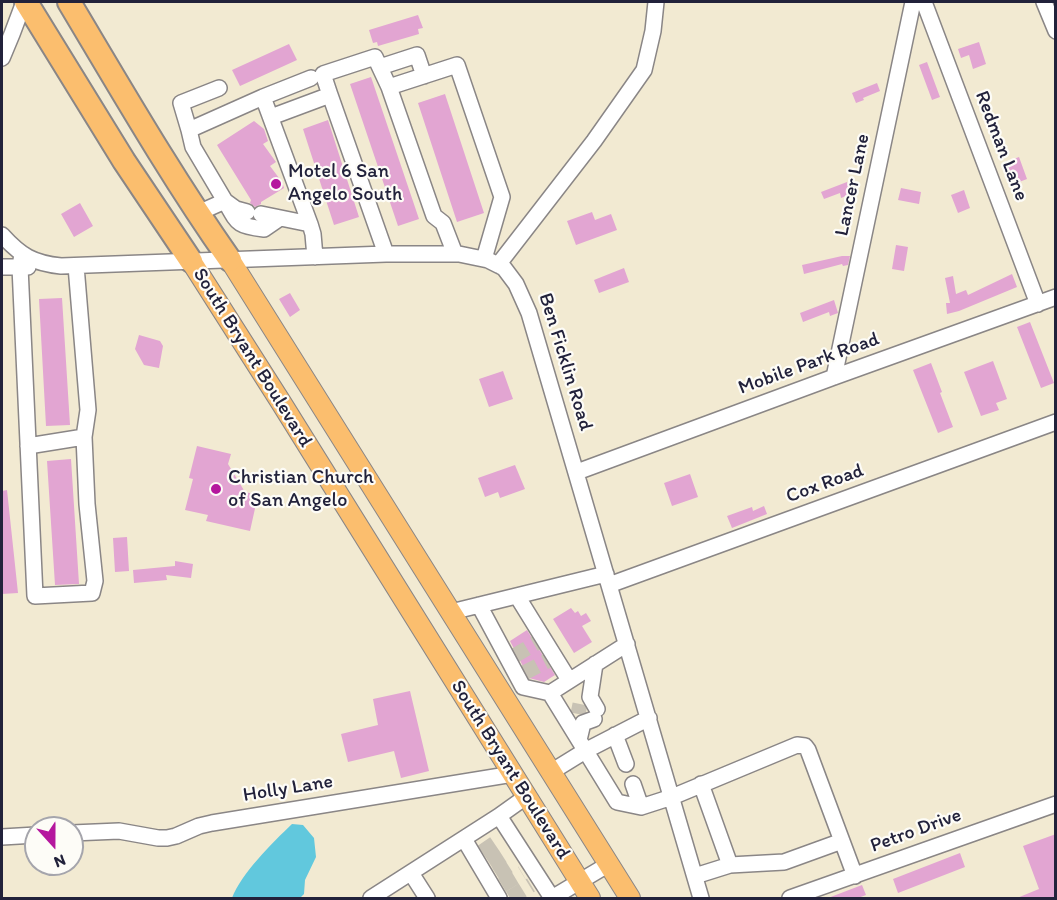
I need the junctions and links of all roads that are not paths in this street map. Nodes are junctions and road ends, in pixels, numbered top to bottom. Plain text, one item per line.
1 (69, 2) edge
2 (656, 2) edge
3 (913, 2) edge
4 (924, 2) edge
5 (1044, 2) edge
6 (22, 8) edge
7 (1056, 31) edge
8 (2, 58) edge
9 (380, 67) junction
10 (424, 76) junction
11 (310, 78) dead end
12 (219, 87) dead end
13 (389, 87) junction
14 (330, 95) junction
15 (263, 97) junction
16 (271, 117) junction
17 (189, 130) junction
18 (225, 201) junction
19 (198, 213) junction
20 (280, 218) junction
21 (310, 224) junction
22 (2, 235) edge
23 (386, 254) junction
24 (455, 254) junction
25 (315, 257) junction
26 (21, 260) junction
27 (230, 260) junction
28 (191, 261) junction
29 (491, 262) junction
30 (69, 266) junction
31 (2, 267) edge
32 (1056, 297) edge
33 (1038, 304) junction
34 (834, 377) junction
35 (1056, 422) edge
36 (84, 437) junction
37 (28, 446) junction
38 (577, 472) junction
39 (415, 554) junction
40 (387, 571) junction
41 (608, 580) junction
42 (517, 596) junction
43 (479, 605) junction
44 (451, 612) junction
45 (627, 644) junction
46 (594, 664) junction
47 (521, 675) junction
48 (569, 680) junction
49 (498, 688) junction
50 (550, 693) junction
51 (649, 718) junction
52 (615, 735) junction
53 (582, 746) junction
54 (626, 764) dead end
55 (551, 772) junction
56 (513, 774) junction
57 (633, 784) dead end
58 (701, 784) junction
59 (527, 796) junction
60 (672, 797) junction
61 (1056, 804) edge
62 (641, 807) junction
63 (500, 816) junction
64 (84, 832) edge
65 (24, 836) edge
66 (2, 837) edge
67 (464, 838) junction
68 (842, 841) junction
69 (609, 864) junction
70 (730, 865) junction
71 (411, 873) junction
72 (695, 876) junction
73 (855, 876) junction
74 (493, 879) edge
75 (585, 890) edge
76 (379, 896) edge
77 (427, 898) edge
78 (552, 898) edge
79 (630, 898) edge
80 (701, 898) edge
81 (790, 898) edge

1 - 19 highway, South Bryant Boulevard
2 - 29 street
3 - 34 street, Lancer Lane
4 - 33 street, Redman Lane
5 - 7 street
6 - 8 street
6 - 28 highway, South Bryant Boulevard
9 - 10 street
9 - 13 street
9 - 14 street
10 - 13 street
10 - 29 street
11 - 15 street
12 - 17 street
13 - 24 street
14 - 16 street
14 - 23 street
15 - 16 street
15 - 17 street
16 - 21 street
17 - 18 street
18 - 19 street
18 - 20 street
18 - 20 street
19 - 27 highway, South Bryant Boulevard
20 - 21 street
21 - 25 street
22 - 26 street
23 - 24 street
23 - 25 street
24 - 29 street
25 - 27 street
26 - 30 street
26 - 31 street
26 - 37 street
27 - 28 street
27 - 39 main road, South Bryant Boulevard
28 - 30 street
28 - 40 main road, South Bryant Boulevard
29 - 38 street, Ben Ficklin Road
30 - 36 street
32 - 33 street, Mobile Park Road
33 - 34 street, Mobile Park Road
34 - 38 street, Mobile Park Road
35 - 41 street, Cox Road
36 - 37 street
36 - 37 street
38 - 41 street, Ben Ficklin Road
39 - 40 main road
39 - 44 main road, South Bryant Boulevard
40 - 56 main road, South Bryant Boulevard
41 - 42 street, Cox Road
41 - 45 street, Ben Ficklin Road
42 - 43 street, Cox Road
42 - 48 street
43 - 44 street, Cox Road
43 - 47 street
44 - 49 main road, South Bryant Boulevard
45 - 46 street
45 - 51 street, Ben Ficklin Road
46 - 48 street
46 - 53 street
47 - 49 street
47 - 50 street
48 - 50 street
49 - 55 main road, South Bryant Boulevard
50 - 53 street
51 - 52 street
51 - 60 street, Ben Ficklin Road
52 - 53 street
52 - 54 street
53 - 55 street
53 - 62 street
55 - 69 main road, South Bryant Boulevard
56 - 59 main road, South Bryant Boulevard
56 - 64 street, Holly Lane
57 - 62 street
58 - 60 street
58 - 68 street
58 - 70 street
59 - 63 street
59 - 75 main road, South Bryant Boulevard
60 - 62 street
60 - 72 street, Ben Ficklin Road
61 - 73 street, Petro Drive
63 - 67 street
63 - 78 street
65 - 66 street
67 - 71 street
67 - 74 street
68 - 70 street
68 - 73 street
69 - 75 street
69 - 79 main road, South Bryant Boulevard
70 - 72 street
71 - 76 street
71 - 77 street
72 - 80 street, Ben Ficklin Road
73 - 81 street, Petro Drive
75 - 78 street

